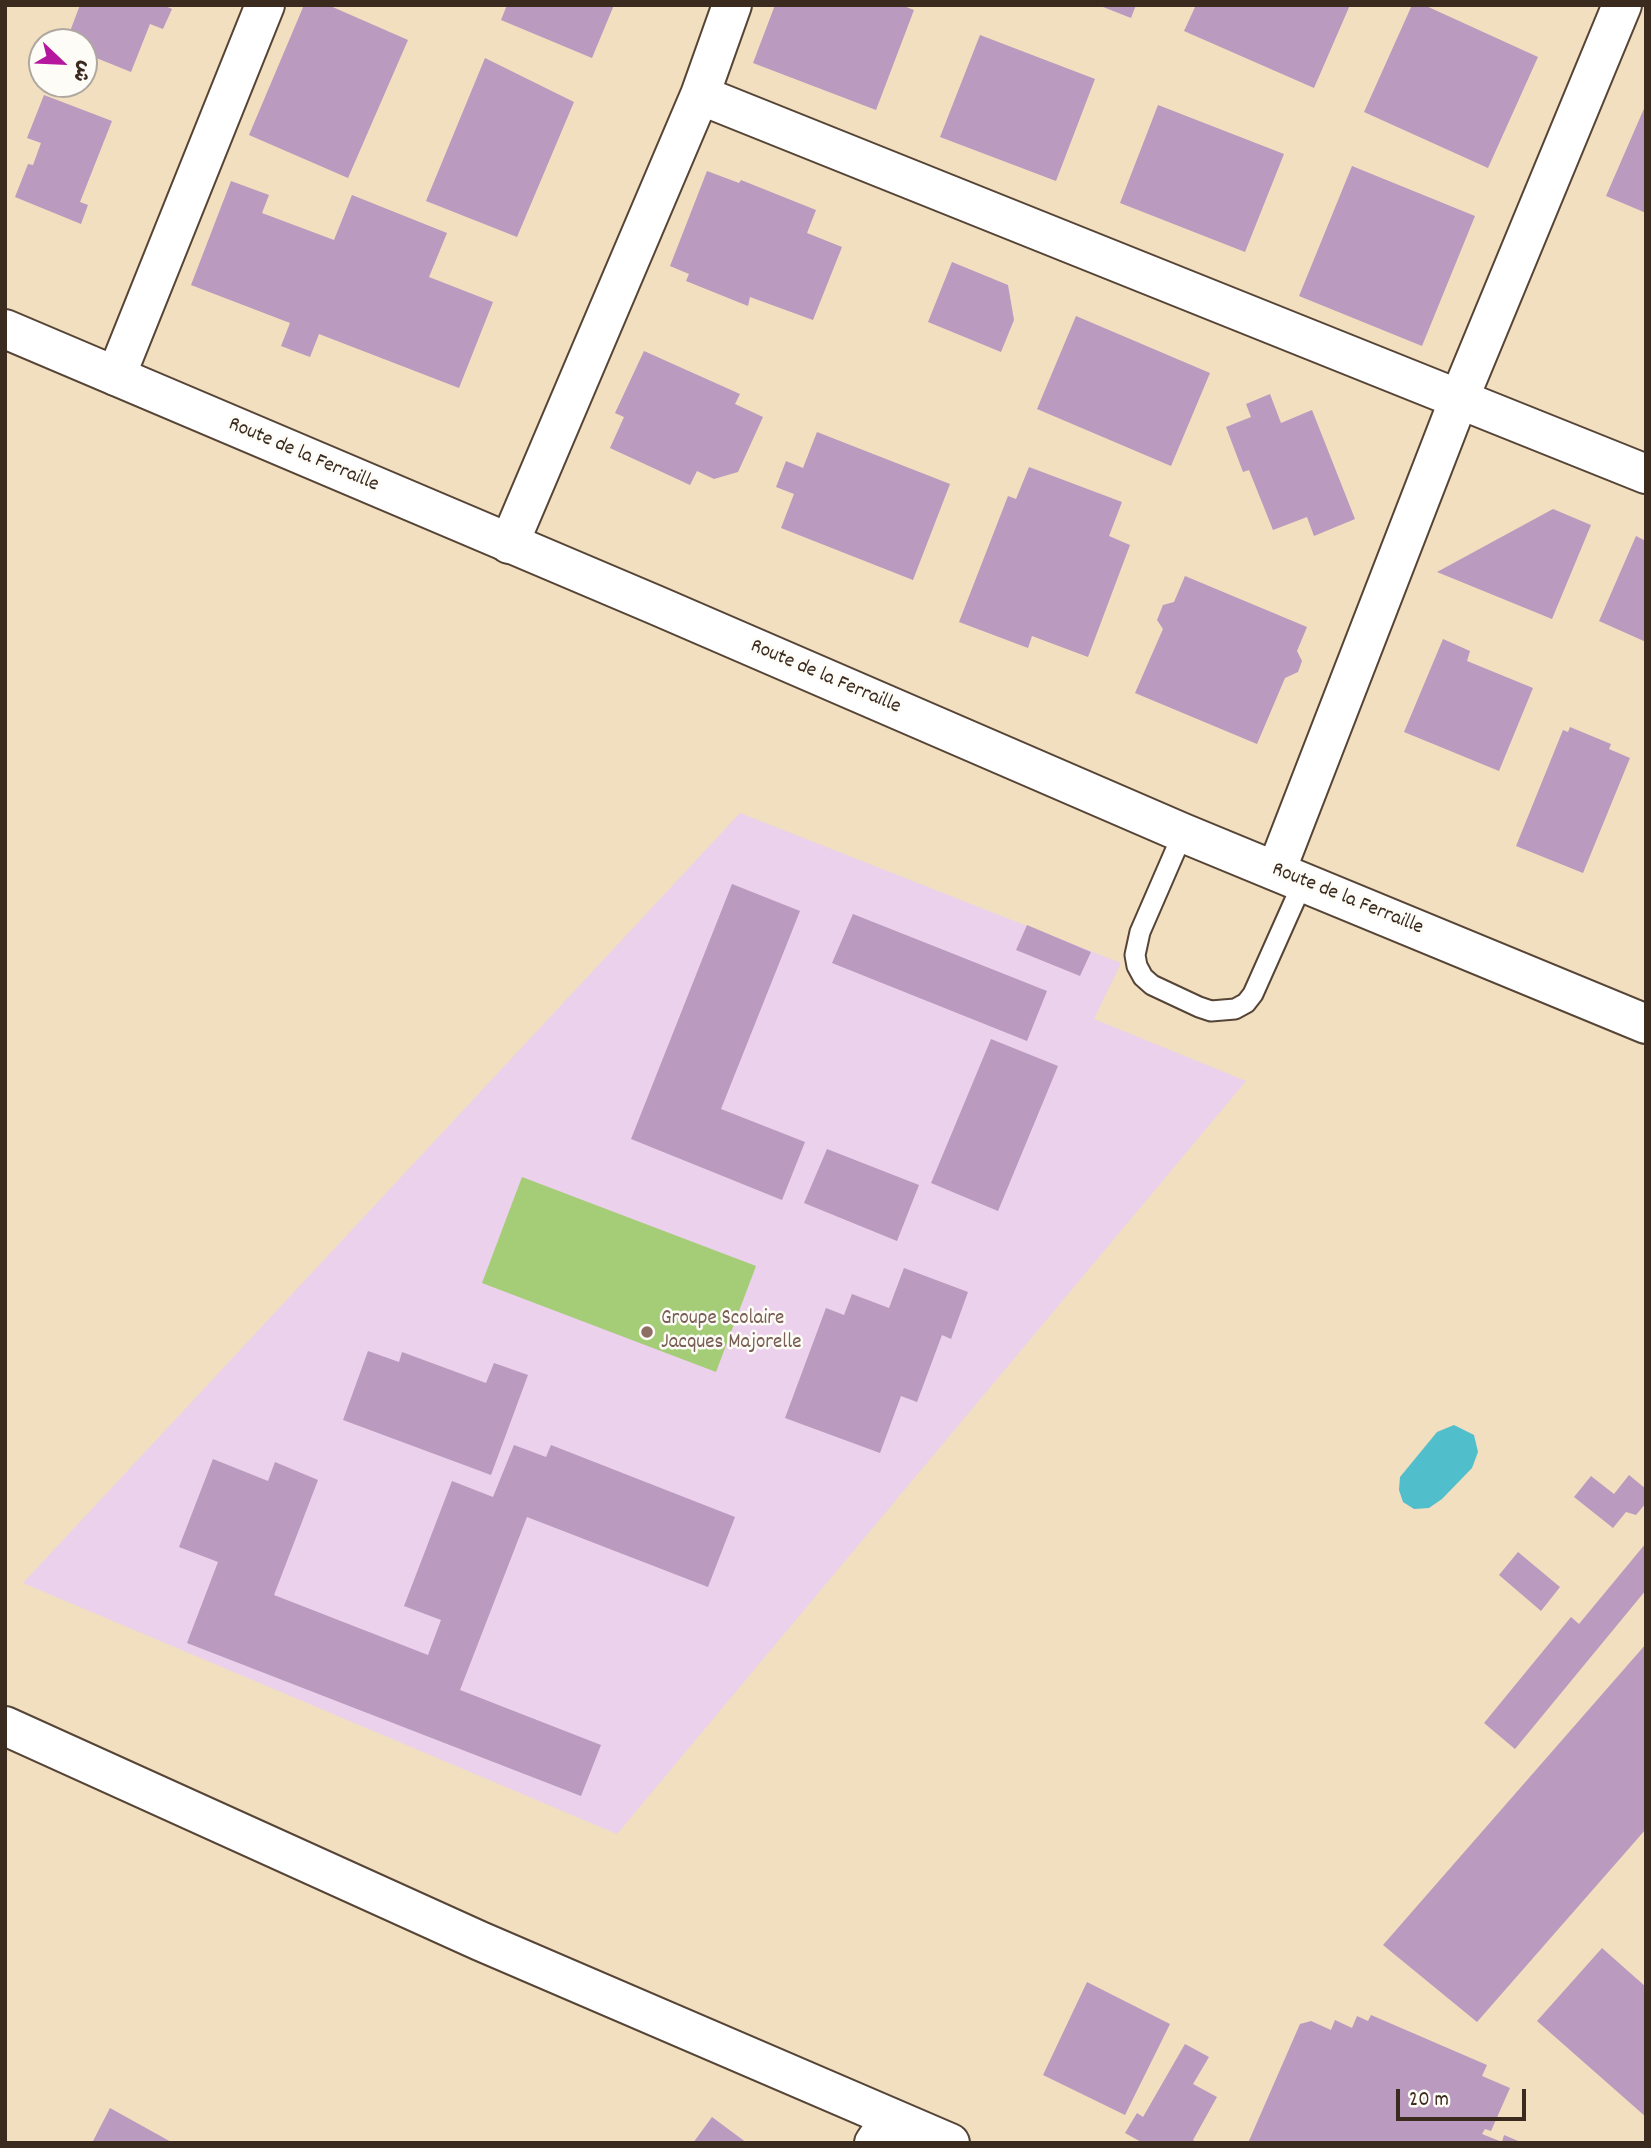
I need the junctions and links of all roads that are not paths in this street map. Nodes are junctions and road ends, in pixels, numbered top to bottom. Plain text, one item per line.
1 (265, 5) edge
2 (732, 5) edge
3 (1620, 13) edge
4 (700, 94) junction
5 (5, 329) edge
6 (116, 376) junction
7 (1459, 399) junction
8 (1646, 474) edge
9 (509, 544) junction
10 (1183, 833) junction
11 (1289, 876) junction
12 (1646, 1024) edge
13 (5, 1726) edge
14 (883, 2130) edge
15 (950, 2143) edge

1 - 6 street
2 - 4 street
3 - 7 street
4 - 7 street
4 - 9 street
5 - 6 street, Route de la Ferraille
6 - 9 street, Route de la Ferraille
7 - 8 street
7 - 11 street
9 - 10 street, Route de la Ferraille
10 - 11 street, Route de la Ferraille
10 - 11 lane
11 - 12 street, Route de la Ferraille
13 - 14 street
14 - 15 street

